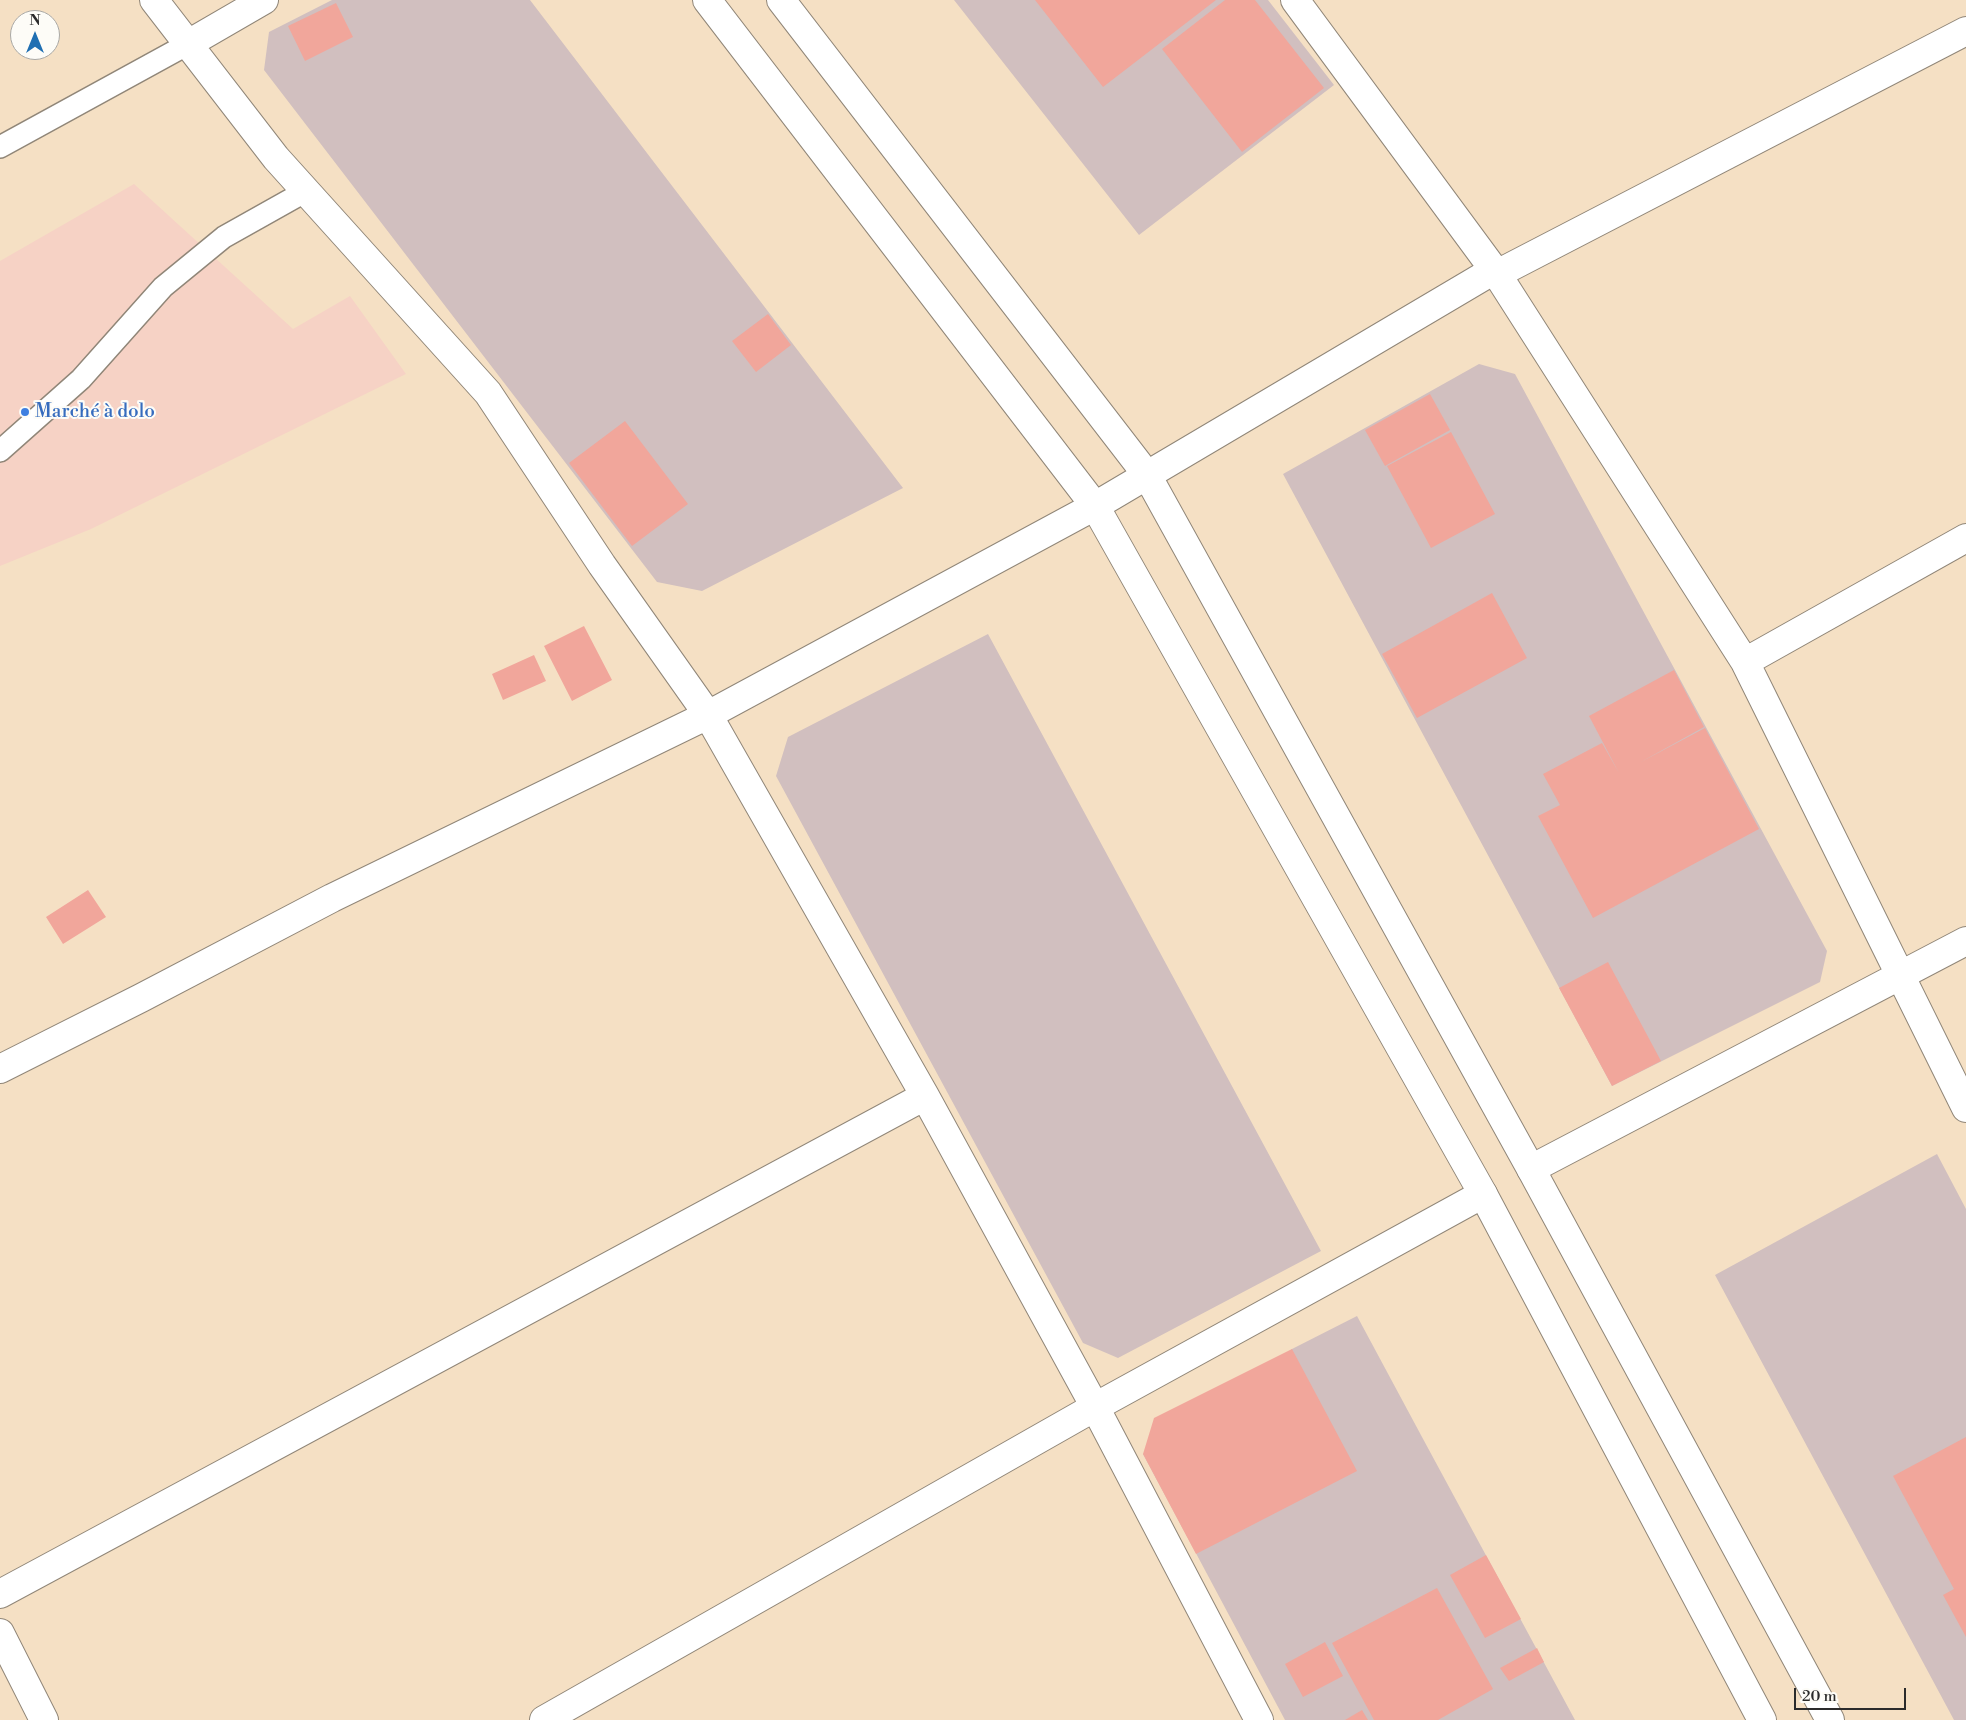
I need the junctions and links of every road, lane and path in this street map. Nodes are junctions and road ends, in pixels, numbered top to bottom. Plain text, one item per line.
1 (154, 0) edge
2 (264, 0) edge
3 (707, 0) edge
4 (781, 0) edge
5 (1296, 0) edge
6 (1966, 31) edge
7 (188, 44) junction
8 (0, 147) edge
9 (306, 191) junction
10 (1497, 274) junction
11 (0, 451) edge
12 (1147, 475) junction
13 (1096, 506) junction
14 (1966, 538) edge
15 (1745, 662) junction
16 (708, 715) junction
17 (1966, 940) edge
18 (1900, 976) junction
19 (0, 1069) edge
20 (925, 1096) junction
21 (1966, 1108) edge
22 (1531, 1169) junction
23 (1483, 1194) junction
24 (1095, 1407) junction
25 (0, 1594) edge
26 (0, 1633) edge
27 (44, 1720) edge
28 (544, 1720) edge
29 (1259, 1720) edge
30 (1762, 1720) edge
31 (1830, 1720) edge

1 - 7 street
2 - 7 street
3 - 13 street
4 - 12 street
5 - 10 street
6 - 10 street
7 - 8 lane
7 - 9 street
9 - 11 lane
9 - 16 street
10 - 12 street
10 - 15 street
12 - 13 street
12 - 22 street
13 - 16 street
13 - 23 street
14 - 15 street
15 - 18 street
16 - 19 street
16 - 20 street
17 - 18 street
18 - 21 street
18 - 22 street
20 - 24 street
20 - 25 street
22 - 31 street
23 - 24 street
23 - 30 street
24 - 28 street
24 - 29 street
26 - 27 street

